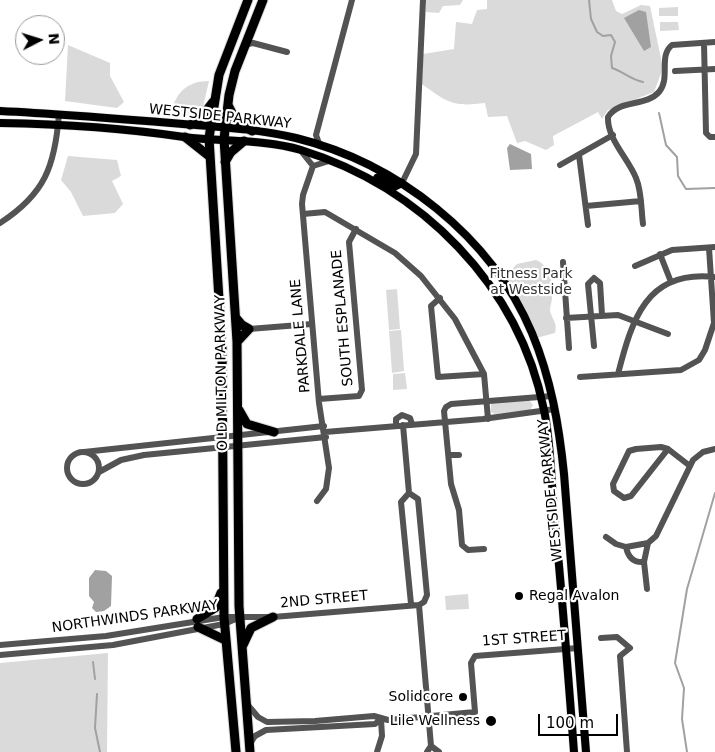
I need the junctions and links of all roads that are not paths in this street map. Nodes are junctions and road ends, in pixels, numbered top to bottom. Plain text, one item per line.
1 (248, 0) edge
2 (264, 0) edge
3 (352, 0) edge
4 (423, 0) edge
5 (715, 42) edge
6 (704, 43) junction
7 (248, 44) junction
8 (287, 52) dead end
9 (715, 69) edge
10 (704, 70) junction
11 (675, 71) dead end
12 (213, 102) junction
13 (228, 105) junction
14 (0, 112) edge
15 (59, 114) junction
16 (0, 123) edge
17 (190, 125) junction
18 (58, 126) junction
19 (210, 127) junction
20 (224, 128) junction
21 (252, 131) junction
22 (316, 135) junction
23 (613, 135) junction
24 (185, 137) junction
25 (715, 137) edge
26 (209, 138) junction
27 (224, 139) junction
28 (244, 141) junction
29 (307, 141) junction
30 (320, 146) junction
31 (301, 150) junction
32 (579, 155) junction
33 (209, 156) junction
34 (328, 161) junction
35 (224, 165) junction
36 (560, 165) dead end
37 (313, 166) junction
38 (349, 170) junction
39 (402, 183) junction
40 (641, 201) junction
41 (586, 206) junction
42 (303, 214) junction
43 (0, 223) edge
44 (643, 224) dead end
45 (588, 225) dead end
46 (356, 229) junction
47 (712, 247) edge
48 (660, 254) junction
49 (562, 262) dead end
50 (635, 266) dead end
51 (713, 277) edge
52 (671, 282) junction
53 (440, 298) junction
54 (602, 315) junction
55 (591, 316) junction
56 (236, 318) junction
57 (566, 318) junction
58 (635, 320) junction
59 (312, 324) junction
60 (249, 329) junction
61 (668, 334) dead end
62 (237, 342) junction
63 (594, 346) dead end
64 (569, 348) dead end
65 (484, 374) junction
66 (618, 374) junction
67 (580, 377) dead end
68 (552, 396) junction
69 (319, 398) junction
70 (541, 398) junction
71 (486, 400) junction
72 (238, 407) junction
73 (555, 409) junction
74 (544, 411) junction
75 (488, 419) junction
76 (444, 422) junction
77 (412, 424) junction
78 (403, 425) junction
79 (396, 426) junction
80 (274, 432) junction
81 (325, 432) junction
82 (230, 437) junction
83 (230, 447) junction
84 (668, 449) junction
85 (715, 449) edge
86 (84, 452) junction
87 (449, 455) junction
88 (458, 455) dead end
89 (690, 466) junction
90 (99, 472) junction
91 (409, 493) junction
92 (317, 501) dead end
93 (606, 537) dead end
94 (648, 542) junction
95 (626, 547) junction
96 (484, 549) dead end
97 (644, 562) junction
98 (223, 588) junction
99 (647, 589) dead end
100 (412, 604) junction
101 (419, 605) junction
102 (273, 617) junction
103 (240, 618) junction
104 (224, 620) junction
105 (197, 623) junction
106 (601, 638) dead end
107 (225, 640) junction
108 (0, 645) edge
109 (578, 648) junction
110 (566, 649) junction
111 (241, 650) junction
112 (0, 655) edge
113 (245, 701) junction
114 (429, 716) junction
115 (381, 719) junction
116 (431, 746) junction
117 (250, 748) edge
118 (236, 752) edge
119 (377, 752) edge
120 (426, 752) edge
121 (439, 752) edge
122 (574, 752) edge
123 (586, 752) edge
124 (627, 752) edge

1 - 12 highway, OLD MILTON PARKWAY
2 - 7 highway, OLD MILTON PARKWAY
3 - 22 street
4 - 39 street
5 - 6 street
6 - 10 street
6 - 23 street
7 - 8 street
7 - 13 highway, OLD MILTON PARKWAY
9 - 10 street
10 - 11 street
10 - 25 street
12 - 17 highway
12 - 19 highway, OLD MILTON PARKWAY
13 - 20 highway, OLD MILTON PARKWAY
13 - 21 highway
14 - 15 main road, WESTSIDE PARKWAY
15 - 17 main road, WESTSIDE PARKWAY
15 - 18 street
16 - 18 main road, WESTSIDE PARKWAY
17 - 19 main road, WESTSIDE PARKWAY
18 - 24 main road, WESTSIDE PARKWAY
18 - 43 street
19 - 20 main road, WESTSIDE PARKWAY
19 - 26 highway, OLD MILTON PARKWAY
20 - 21 main road, WESTSIDE PARKWAY
20 - 27 highway, OLD MILTON PARKWAY
21 - 29 main road, WESTSIDE PARKWAY
22 - 29 street
22 - 30 street
23 - 32 street
23 - 40 street
24 - 26 main road, WESTSIDE PARKWAY
24 - 33 highway
26 - 27 main road, WESTSIDE PARKWAY
26 - 33 highway, OLD MILTON PARKWAY
27 - 28 main road, WESTSIDE PARKWAY
27 - 35 highway, OLD MILTON PARKWAY
28 - 31 main road, WESTSIDE PARKWAY
28 - 35 highway
29 - 30 main road, WESTSIDE PARKWAY
30 - 39 main road, WESTSIDE PARKWAY
31 - 34 main road, WESTSIDE PARKWAY
31 - 37 street
32 - 36 street
32 - 41 street
33 - 82 highway, OLD MILTON PARKWAY
34 - 37 street
34 - 38 main road, WESTSIDE PARKWAY
35 - 56 highway, OLD MILTON PARKWAY
37 - 42 street, PARKDALE LANE
38 - 39 main road
38 - 70 main road, WESTSIDE PARKWAY
39 - 68 main road, WESTSIDE PARKWAY
40 - 41 street
40 - 44 street
41 - 45 street
42 - 46 street
42 - 59 street, PARKDALE LANE
46 - 53 street
46 - 69 street, SOUTH ESPLANADE
47 - 48 street
47 - 51 street
48 - 50 street
48 - 52 street
49 - 57 street
51 - 52 street
51 - 66 street
52 - 58 street
53 - 65 street
53 - 65 street
54 - 55 street
54 - 55 street
54 - 58 street
55 - 57 street
55 - 63 street
56 - 60 highway
56 - 62 highway, OLD MILTON PARKWAY
57 - 64 street
58 - 61 street
58 - 66 street
59 - 60 street
59 - 69 street, PARKDALE LANE
60 - 62 highway
62 - 72 highway, OLD MILTON PARKWAY
65 - 71 street
66 - 67 street
68 - 70 street
68 - 73 main road, WESTSIDE PARKWAY
69 - 81 street, PARKDALE LANE
70 - 71 street
70 - 74 main road, WESTSIDE PARKWAY
71 - 75 street
71 - 76 street
72 - 80 highway
72 - 82 highway, OLD MILTON PARKWAY
73 - 74 street
73 - 109 main road, WESTSIDE PARKWAY
74 - 75 street
74 - 110 main road, WESTSIDE PARKWAY
75 - 76 street
76 - 77 street
76 - 87 street
77 - 78 street
77 - 79 street
78 - 79 street
78 - 91 street
79 - 81 street
80 - 81 street
80 - 82 street
81 - 83 street
81 - 92 street, PARKDALE LANE
82 - 83 highway, OLD MILTON PARKWAY
82 - 83 highway, OLD MILTON PARKWAY
82 - 86 street
83 - 90 street
83 - 98 highway, OLD MILTON PARKWAY
83 - 103 highway, OLD MILTON PARKWAY
84 - 84 street
84 - 89 street
85 - 89 street
86 - 90 street
86 - 90 street
87 - 88 street
87 - 96 street
89 - 94 street
91 - 100 street
91 - 101 street
93 - 95 street
94 - 95 street
94 - 97 street
95 - 97 street
97 - 99 street
98 - 104 highway, OLD MILTON PARKWAY
98 - 105 highway
100 - 101 street, 2ND STREET
100 - 102 street, 2ND STREET
101 - 114 street
102 - 103 street, 2ND STREET
102 - 111 highway
103 - 104 street, NORTHWINDS PARKWAY
103 - 111 highway, OLD MILTON PARKWAY
104 - 105 street, NORTHWINDS PARKWAY
104 - 107 highway, OLD MILTON PARKWAY
105 - 107 highway
105 - 108 street, NORTHWINDS PARKWAY
105 - 112 street, NORTHWINDS PARKWAY
106 - 124 street
107 - 118 highway, OLD MILTON PARKWAY
109 - 110 street, 1ST STREET
109 - 123 main road, WESTSIDE PARKWAY
110 - 114 street, 1ST STREET
110 - 122 main road, WESTSIDE PARKWAY
111 - 113 highway, OLD MILTON PARKWAY
113 - 115 street, 1ST STREET
113 - 117 highway, OLD MILTON PARKWAY
114 - 115 street, 1ST STREET
114 - 116 street
115 - 117 street, 1ST STREET
115 - 119 street
116 - 120 street
116 - 121 street

